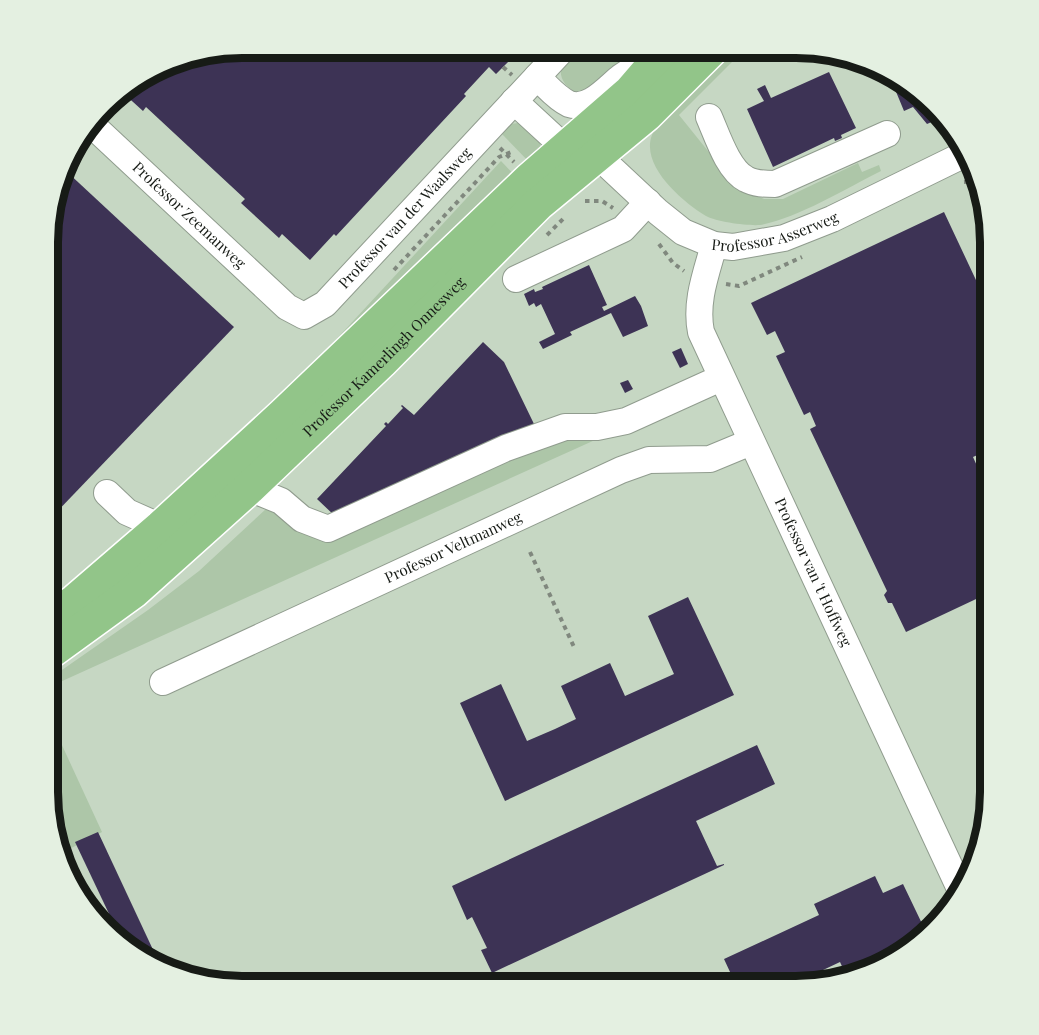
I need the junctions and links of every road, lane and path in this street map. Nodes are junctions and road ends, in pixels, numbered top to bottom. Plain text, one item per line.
1 (554, 59) edge
2 (649, 59) edge
3 (657, 59) edge
4 (702, 59) edge
5 (537, 77) junction
6 (514, 101) junction
7 (709, 117) dead end
8 (593, 124) junction
9 (97, 129) edge
10 (887, 134) dead end
11 (565, 148) junction
12 (598, 156) junction
13 (959, 156) edge
14 (648, 202) junction
15 (714, 245) junction
16 (516, 279) dead end
17 (287, 307) joint
18 (721, 378) junction
19 (751, 442) junction
20 (249, 488) junction
21 (107, 493) dead end
22 (161, 527) junction
23 (530, 552) dead end
24 (59, 613) edge
25 (59, 646) edge
26 (574, 646) dead end
27 (163, 682) dead end
28 (957, 883) edge

1 - 5 street, Professor van der Waalsweg
2 - 5 street
3 - 8 main road, Professor Kamerlingh Onnesweg
4 - 12 main road, Professor Kamerlingh Onnesweg
5 - 6 street, Professor van der Waalsweg
6 - 11 street
6 - 17 street, Professor van der Waalsweg
7 - 10 street
8 - 11 main road, Professor Kamerlingh Onnesweg
8 - 12 street
9 - 17 street, Professor Zeemanweg
11 - 12 street, Professor Asserweg
11 - 22 main road, Professor Kamerlingh Onnesweg
12 - 14 street, Professor Asserweg
12 - 20 main road, Professor Kamerlingh Onnesweg
13 - 15 street, Professor Asserweg
14 - 15 street, Professor Asserweg
14 - 16 street
15 - 18 street, Professor van 't Hoffweg
18 - 19 street, Professor van 't Hoffweg
18 - 20 street
19 - 27 street, Professor Veltmanweg
19 - 28 street, Professor van 't Hoffweg
20 - 25 main road, Professor Kamerlingh Onnesweg
21 - 22 street
22 - 24 main road, Professor Kamerlingh Onnesweg
23 - 26 path

